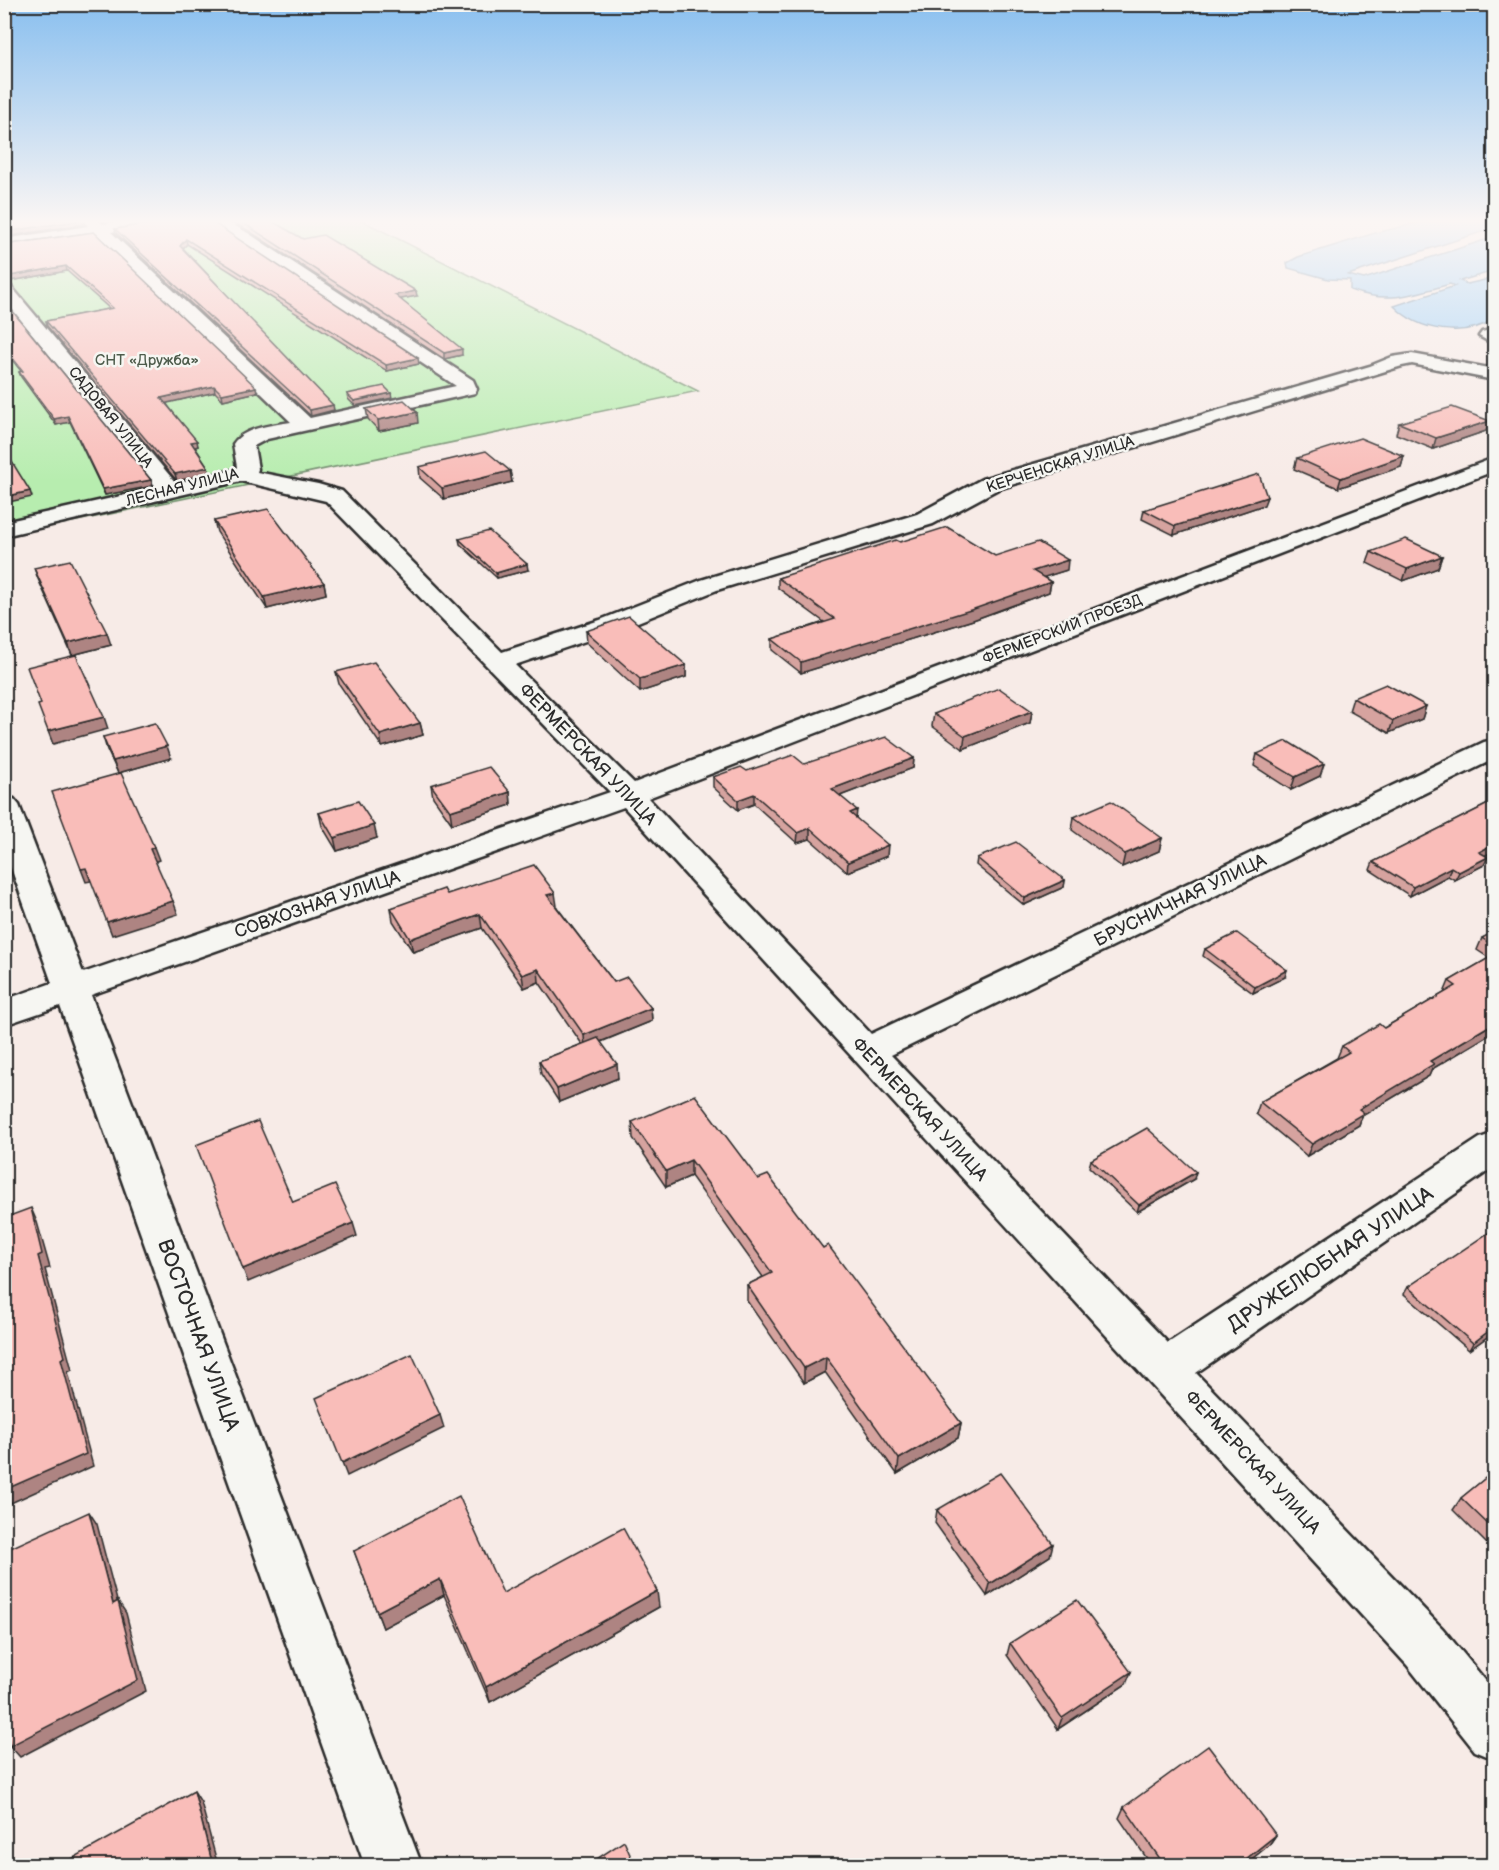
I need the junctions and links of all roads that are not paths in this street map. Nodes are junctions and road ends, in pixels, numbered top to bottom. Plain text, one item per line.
1 (19, 306) edge
2 (181, 306) edge
3 (347, 306) edge
4 (1494, 375) edge
5 (305, 424) junction
6 (1494, 464) edge
7 (241, 475) junction
8 (171, 491) junction
9 (4, 529) edge
10 (498, 662) junction
11 (1494, 748) edge
12 (629, 795) junction
13 (4, 805) edge
14 (71, 990) junction
15 (4, 1013) edge
16 (866, 1052) junction
17 (1494, 1148) edge
18 (1166, 1369) junction
19 (1494, 1732) edge
20 (394, 1866) edge

1 - 8 street, САДОВАЯ УЛИЦА
2 - 5 street
3 - 5 street, ЛЕСНАЯ УЛИЦА
4 - 10 street, КЕРЧЕНСКАЯ УЛИЦА
5 - 7 street, ЛЕСНАЯ УЛИЦА
6 - 12 street, ФЕРМЕРСКИЙ ПРОЕЗД
7 - 8 street, ЛЕСНАЯ УЛИЦА
7 - 10 street, ФЕРМЕРСКАЯ УЛИЦА
8 - 9 street, ЛЕСНАЯ УЛИЦА
10 - 12 street, ФЕРМЕРСКАЯ УЛИЦА
11 - 16 street, БРУСНИЧНАЯ УЛИЦА
12 - 14 street, СОВХОЗНАЯ УЛИЦА
12 - 16 street, ФЕРМЕРСКАЯ УЛИЦА
13 - 14 street, ВОСТОЧНАЯ УЛИЦА
14 - 15 street, СОВХОЗНАЯ УЛИЦА
14 - 20 street, ВОСТОЧНАЯ УЛИЦА
16 - 18 street, ФЕРМЕРСКАЯ УЛИЦА
17 - 18 street, ДРУЖЕЛЮБНАЯ УЛИЦА
18 - 19 street, ФЕРМЕРСКАЯ УЛИЦА

